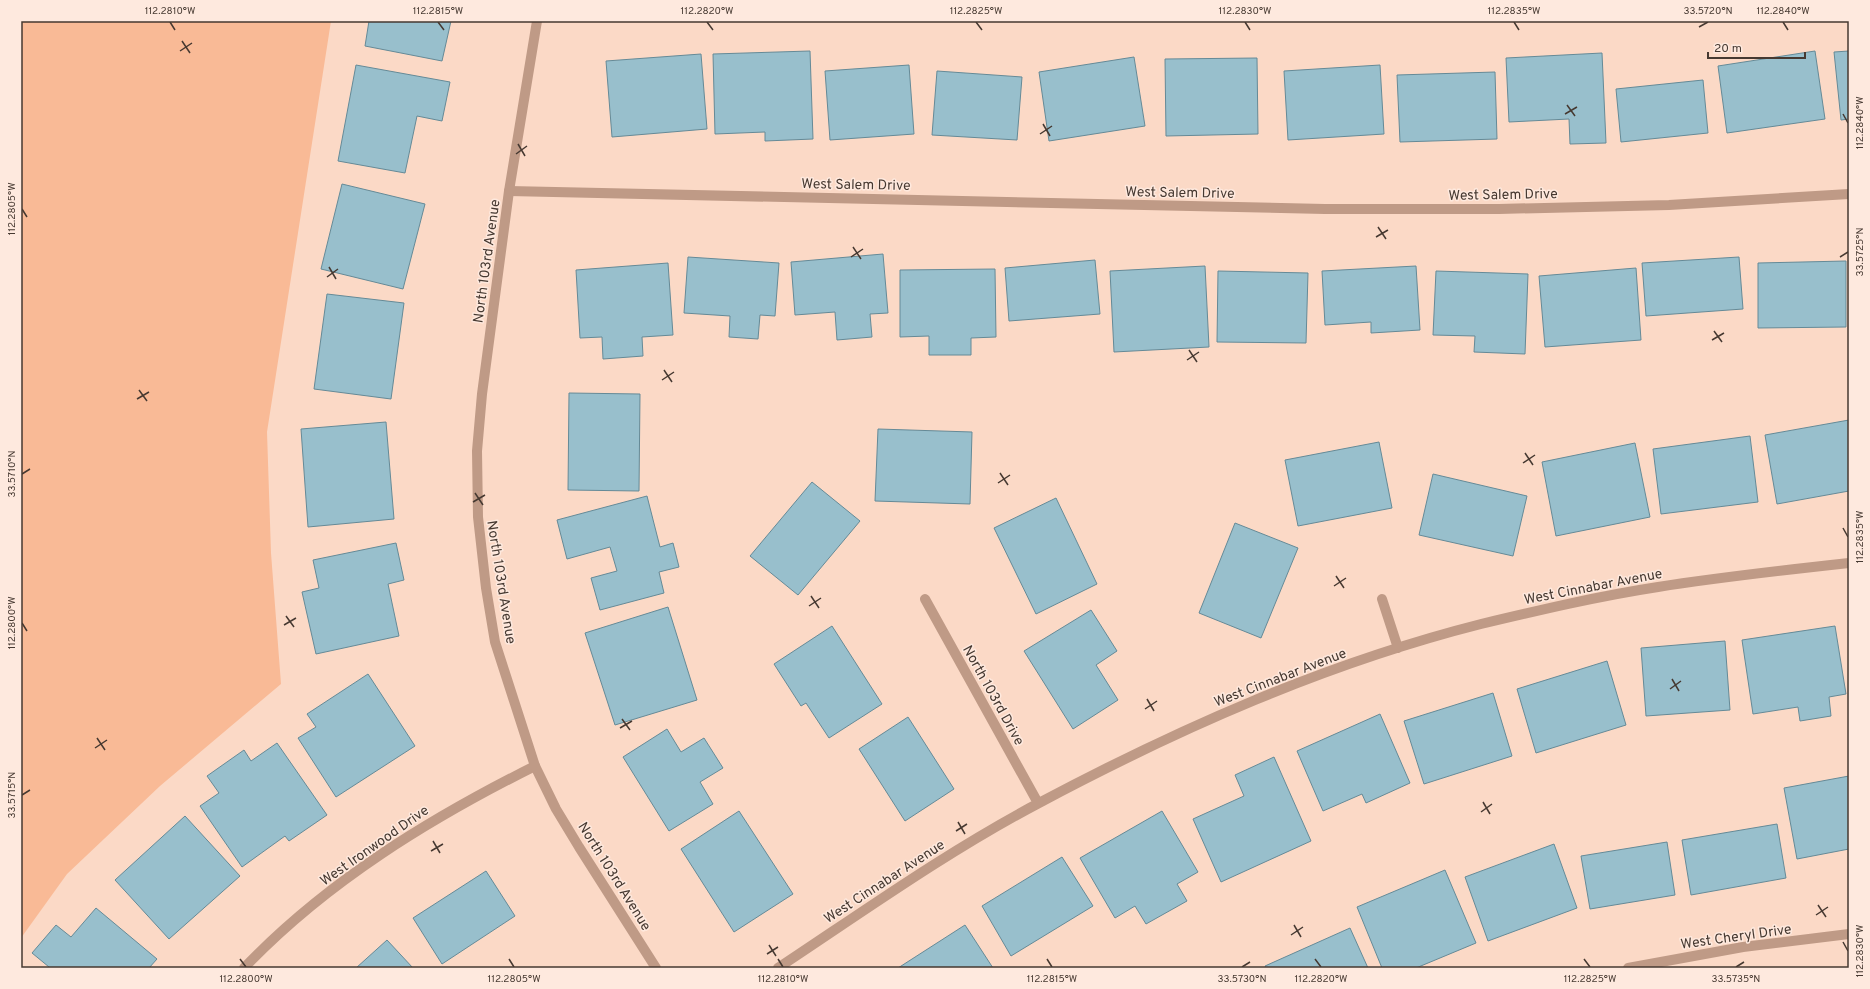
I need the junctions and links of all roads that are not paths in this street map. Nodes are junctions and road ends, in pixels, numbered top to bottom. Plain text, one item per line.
1 (537, 21) edge
2 (509, 191) junction
3 (1849, 194) edge
4 (1849, 563) edge
5 (1382, 599) dead end
6 (925, 600) dead end
7 (1398, 648) junction
8 (535, 766) junction
9 (1038, 803) junction
10 (1849, 934) edge
11 (244, 968) edge
12 (656, 968) edge
13 (778, 968) edge
14 (1628, 968) edge

1 - 2 street, North 103rd Avenue
2 - 3 street, West Salem Drive
2 - 8 street, North 103rd Avenue
4 - 7 street, West Cinnabar Avenue
5 - 7 street
6 - 9 street, North 103rd Drive
7 - 9 street, West Cinnabar Avenue
8 - 11 street, West Ironwood Drive
8 - 12 street, North 103rd Avenue
9 - 13 street, West Cinnabar Avenue
10 - 14 street, West Cheryl Drive

